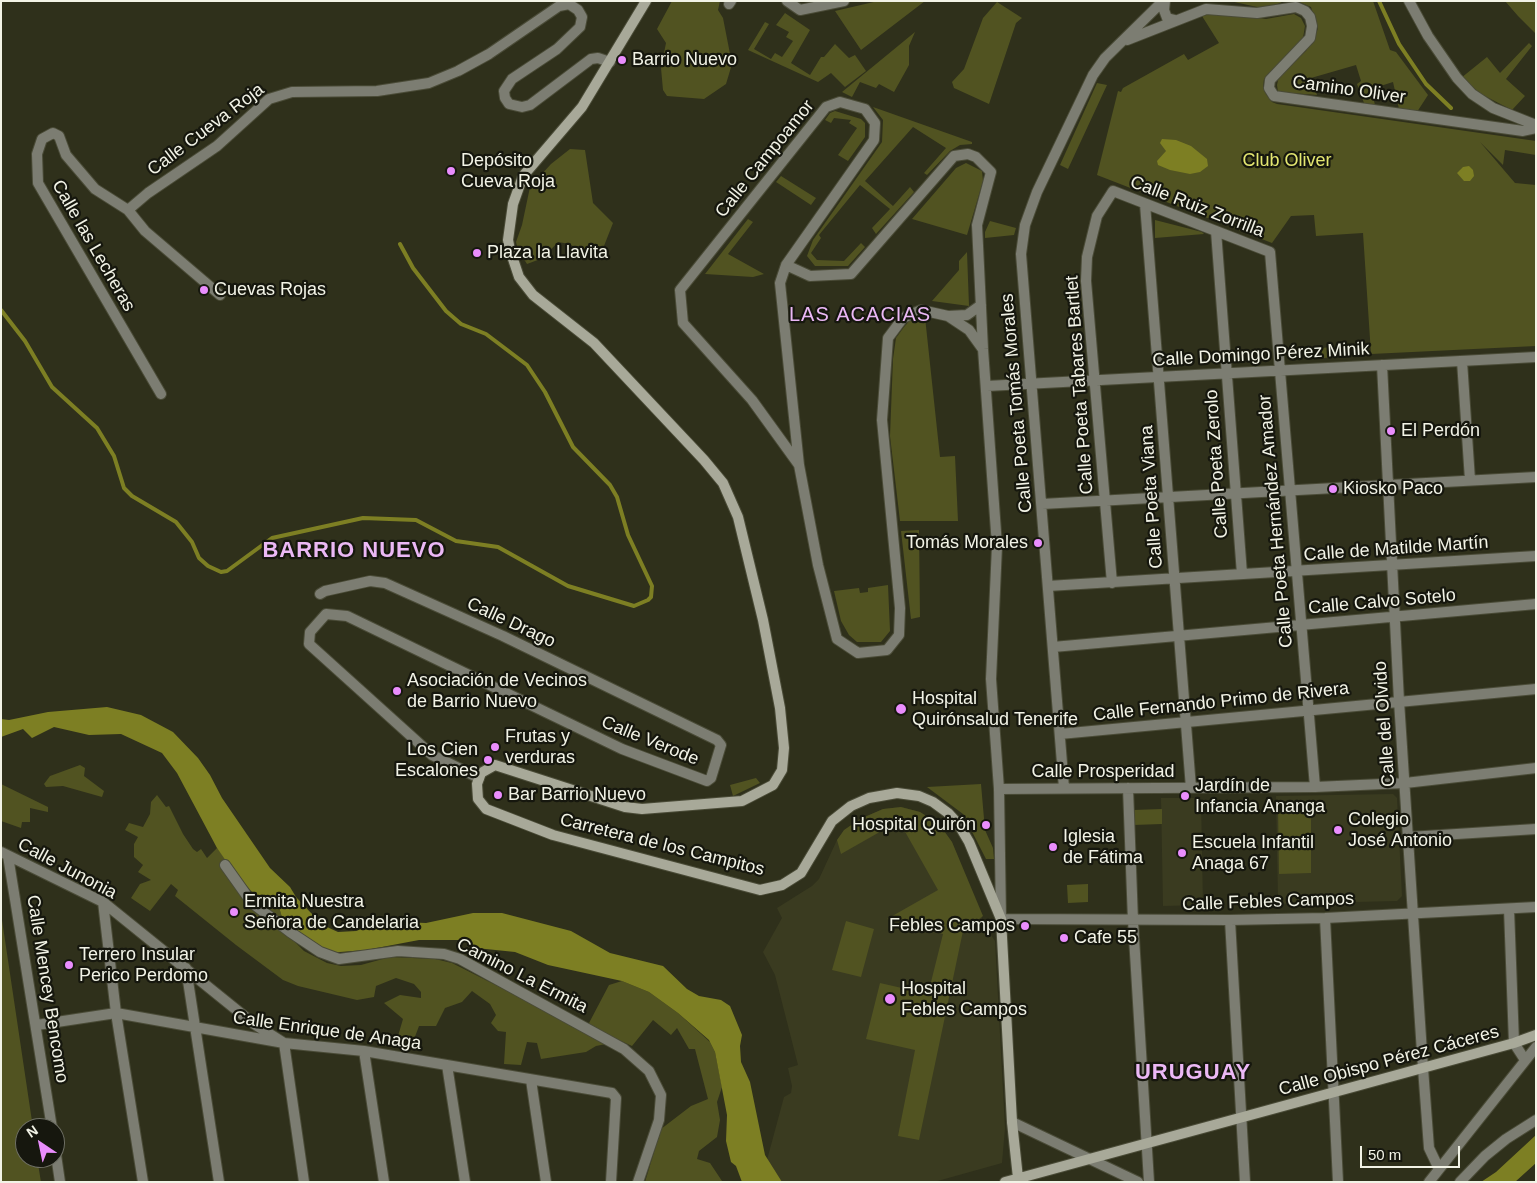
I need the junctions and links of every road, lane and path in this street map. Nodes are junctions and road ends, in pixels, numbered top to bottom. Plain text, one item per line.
1 (646, 1) edge
2 (787, 1) edge
3 (844, 1) edge
4 (1164, 1) edge
5 (1409, 1) edge
6 (1175, 20) junction
7 (1122, 42) junction
8 (610, 62) junction
9 (1536, 127) edge
10 (1112, 191) joint
11 (1144, 204) junction
12 (128, 210) junction
13 (1216, 231) junction
14 (1270, 252) joint
15 (786, 265) junction
16 (220, 295) dead end
17 (981, 306) junction
18 (948, 316) junction
19 (983, 349) junction
20 (1536, 358) edge
21 (1462, 361) junction
22 (1382, 365) junction
23 (1279, 370) junction
24 (1227, 373) junction
25 (1159, 377) junction
26 (1094, 380) junction
27 (1031, 383) junction
28 (987, 386) junction
29 (161, 394) dead end
30 (799, 465) junction
31 (1536, 476) edge
32 (1470, 480) junction
33 (1387, 485) junction
34 (1291, 490) junction
35 (1236, 493) junction
36 (1168, 497) junction
37 (1105, 500) junction
38 (1042, 504) junction
39 (1536, 556) edge
40 (1393, 565) junction
41 (1297, 571) junction
42 (1242, 574) junction
43 (1174, 579) junction
44 (1112, 582) junction
45 (1048, 586) junction
46 (320, 594) dead end
47 (1536, 604) edge
48 (1395, 617) junction
49 (1302, 625) junction
50 (1179, 636) junction
51 (1053, 648) junction
52 (1536, 689) edge
53 (1399, 701) junction
54 (1308, 710) junction
55 (1186, 722) junction
56 (1060, 734) junction
57 (1536, 768) edge
58 (479, 778) junction
59 (707, 781) joint
60 (1405, 783) junction
61 (1315, 787) junction
62 (1064, 788) junction
63 (1128, 788) junction
64 (1191, 788) junction
65 (999, 789) junction
66 (1536, 829) edge
67 (1409, 837) junction
68 (5, 854) edge
69 (225, 866) dead end
70 (103, 902) junction
71 (1536, 907) edge
72 (1510, 909) junction
73 (1413, 912) junction
74 (1325, 918) junction
75 (1001, 919) junction
76 (1230, 920) junction
77 (1133, 921) junction
78 (186, 968) junction
79 (116, 1013) junction
80 (37, 1025) junction
81 (196, 1028) junction
82 (1536, 1036) edge
83 (284, 1043) junction
84 (1514, 1044) junction
85 (1536, 1047) edge
86 (364, 1051) junction
87 (1525, 1060) junction
88 (447, 1065) junction
89 (1423, 1068) junction
90 (531, 1080) junction
91 (1333, 1092) junction
92 (51, 1118) edge
93 (1241, 1118) junction
94 (1536, 1120) edge
95 (1012, 1122) junction
96 (1147, 1143) junction
97 (1088, 1159) junction
98 (58, 1168) edge
99 (1439, 1169) junction
100 (1018, 1178) junction
101 (60, 1182) edge
102 (143, 1182) edge
103 (219, 1182) edge
104 (304, 1182) edge
105 (384, 1182) edge
106 (465, 1182) edge
107 (546, 1182) edge
108 (611, 1182) edge
109 (638, 1182) edge
110 (1004, 1182) edge
111 (1138, 1182) edge
112 (1149, 1182) edge
113 (1245, 1182) edge
114 (1338, 1182) edge
115 (1428, 1182) edge
116 (1460, 1182) edge

1 - 8 main road, Carretera de los Campitos
2 - 3 street
4 - 6 street
4 - 7 street, Calle Poeta Tomás Morales
5 - 9 street
6 - 7 street, Camino Oliver
6 - 9 street, Camino Oliver
7 - 27 street, Calle Poeta Tomás Morales
8 - 12 street, Calle Cueva Roja
8 - 58 main road, Carretera de los Campitos
10 - 11 street, Calle Ruiz Zorrilla
10 - 26 street, Calle Poeta Tabares Bartlet
11 - 13 street, Calle Ruiz Zorrilla
11 - 25 street, Calle Poeta Viana
12 - 16 street
12 - 29 street, Calle las Lecheras
13 - 14 street, Calle Ruiz Zorrilla
13 - 24 street, Calle Poeta Zerolo
14 - 23 street, Calle Poeta Hernández Amador
15 - 17 street
15 - 30 street
15 - 30 street, Calle Campoamor
17 - 18 street
17 - 19 street
18 - 19 street
18 - 30 street
19 - 28 street
20 - 21 street, Calle Domingo Pérez Minik
21 - 22 street, Calle Domingo Pérez Minik
21 - 32 street
22 - 23 street, Calle Domingo Pérez Minik
22 - 33 street, Calle del Olvido
23 - 24 street, Calle Domingo Pérez Minik
23 - 34 street, Calle Poeta Hernández Amador
24 - 25 street, Calle Domingo Pérez Minik
24 - 35 street, Calle Poeta Zerolo
25 - 26 street, Calle Domingo Pérez Minik
25 - 36 street, Calle Poeta Viana
26 - 27 street, Calle Domingo Pérez Minik
26 - 37 street, Calle Poeta Tabares Bartlet
27 - 28 street, Calle Domingo Pérez Minik
27 - 38 street, Calle Poeta Tomás Morales
28 - 65 street
31 - 32 street
32 - 33 street
33 - 34 street
33 - 40 street, Calle del Olvido
34 - 35 street
34 - 41 street, Calle Poeta Hernández Amador
35 - 36 street
35 - 42 street, Calle Poeta Zerolo
36 - 37 street
36 - 43 street, Calle Poeta Viana
37 - 38 street
37 - 44 street, Calle Poeta Tabares Bartlet
38 - 45 street, Calle Poeta Tomás Morales
39 - 40 street, Calle de Matilde Martín
40 - 41 street, Calle de Matilde Martín
40 - 48 street, Calle del Olvido
41 - 42 street, Calle de Matilde Martín
41 - 49 street, Calle Poeta Hernández Amador
42 - 43 street, Calle de Matilde Martín
43 - 44 street, Calle de Matilde Martín
43 - 50 street, Calle Poeta Viana
44 - 45 street, Calle de Matilde Martín
45 - 51 street, Calle Poeta Tomás Morales
46 - 59 street, Calle Drago
47 - 48 street, Calle Calvo Sotelo
48 - 49 street, Calle Calvo Sotelo
48 - 53 street, Calle del Olvido
49 - 50 street, Calle Calvo Sotelo
49 - 54 street, Calle Poeta Hernández Amador
50 - 51 street, Calle Calvo Sotelo
50 - 55 street, Calle Poeta Viana
51 - 56 street, Calle Poeta Tomás Morales
52 - 53 street, Calle Fernando Primo de Rivera
53 - 54 street, Calle Fernando Primo de Rivera
53 - 60 street, Calle del Olvido
54 - 55 street, Calle Fernando Primo de Rivera
54 - 61 street, Calle Poeta Hernández Amador
55 - 56 street, Calle Fernando Primo de Rivera
55 - 64 street, Calle Poeta Viana
56 - 62 street, Calle Poeta Tomás Morales
57 - 60 street, Calle Prosperidad
58 - 59 street, Calle Verode
58 - 75 main road, Carretera de los Campitos
60 - 61 street, Calle Prosperidad
60 - 67 street, Calle del Olvido
61 - 64 street, Calle Prosperidad
62 - 63 street, Calle Prosperidad
62 - 65 street, Calle Prosperidad
63 - 64 street, Calle Prosperidad
63 - 77 street
65 - 75 street
66 - 67 street
67 - 73 street, Calle del Olvido
68 - 70 street, Calle Junonia
68 - 80 street, Calle Mencey Bencomo
69 - 109 street, Camino La Ermita
70 - 78 street, Calle Junonia
70 - 79 street
71 - 72 street, Calle Febles Campos
72 - 73 street, Calle Febles Campos
72 - 84 street
73 - 74 street, Calle Febles Campos
73 - 89 street, Calle del Olvido
74 - 76 street, Calle Febles Campos
74 - 91 street
75 - 77 street, Calle Febles Campos
75 - 95 main road
76 - 77 street, Calle Febles Campos
76 - 93 street
77 - 96 street
78 - 81 street
78 - 83 street, Calle Junonia
79 - 80 street, Calle Enrique de Anaga
79 - 81 street, Calle Enrique de Anaga
79 - 102 street
80 - 92 street, Calle Mencey Bencomo
81 - 83 street, Calle Enrique de Anaga
81 - 103 street
82 - 84 main road, Calle Obispo Pérez Cáceres
83 - 86 street, Calle Enrique de Anaga
83 - 104 street
84 - 87 street
84 - 89 main road, Calle Obispo Pérez Cáceres
85 - 87 street
86 - 88 street, Calle Enrique de Anaga
86 - 105 street
87 - 99 street
88 - 90 street, Calle Enrique de Anaga
88 - 106 street
89 - 91 main road, Calle Obispo Pérez Cáceres
89 - 99 street, Calle del Olvido
90 - 107 street
90 - 108 street, Calle Enrique de Anaga
91 - 93 main road, Calle Obispo Pérez Cáceres
91 - 114 street
93 - 96 main road, Calle Obispo Pérez Cáceres
93 - 113 street
94 - 116 street
95 - 97 street
95 - 100 main road
96 - 97 main road, Calle Obispo Pérez Cáceres
96 - 112 street
97 - 100 main road, Calle Obispo Pérez Cáceres
97 - 111 street
98 - 101 street
99 - 115 street
100 - 110 main road, Calle Obispo Pérez Cáceres

